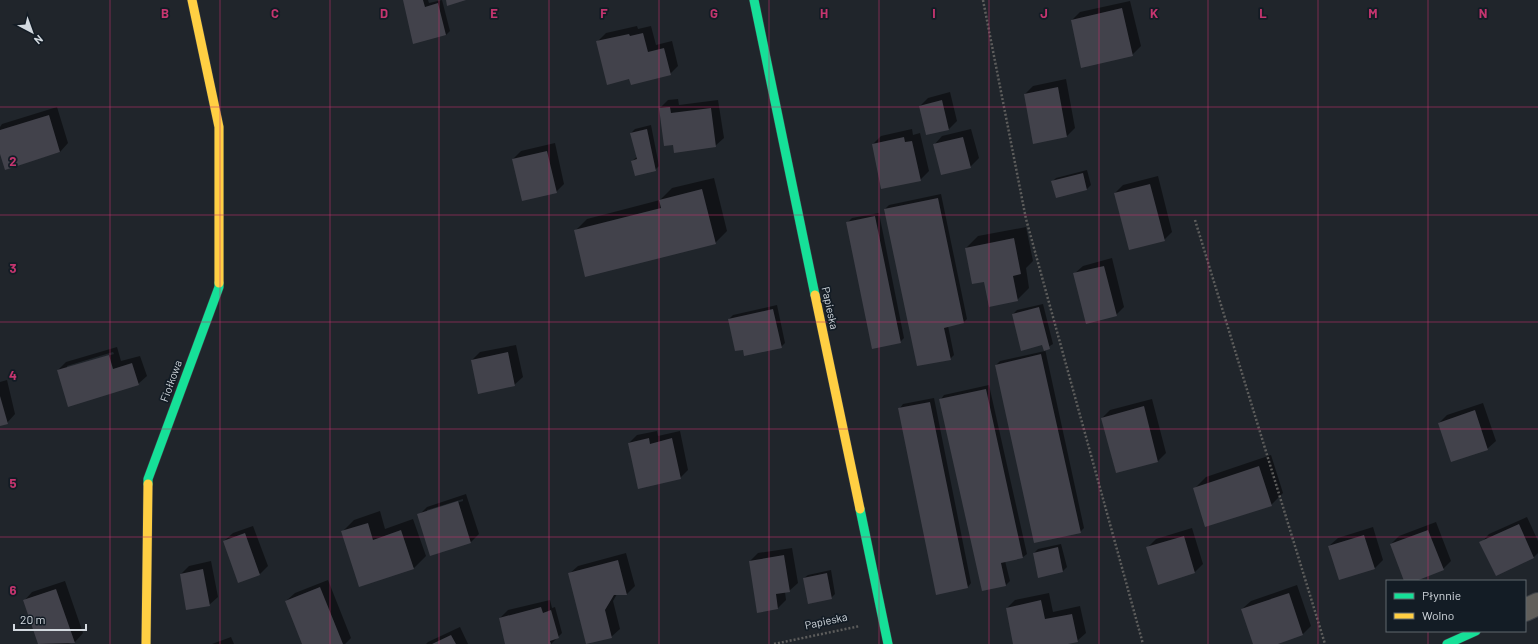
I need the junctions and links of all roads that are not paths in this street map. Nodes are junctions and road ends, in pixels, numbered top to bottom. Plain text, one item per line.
1 (192, 0) edge
2 (754, 0) edge
3 (1538, 604) edge
4 (1526, 610) edge
5 (1474, 632) edge
6 (146, 644) edge
7 (888, 644) edge
8 (1446, 644) edge

1 - 6 street, Fiołkowa
2 - 7 street, Papieska
3 - 4 street
5 - 8 street

